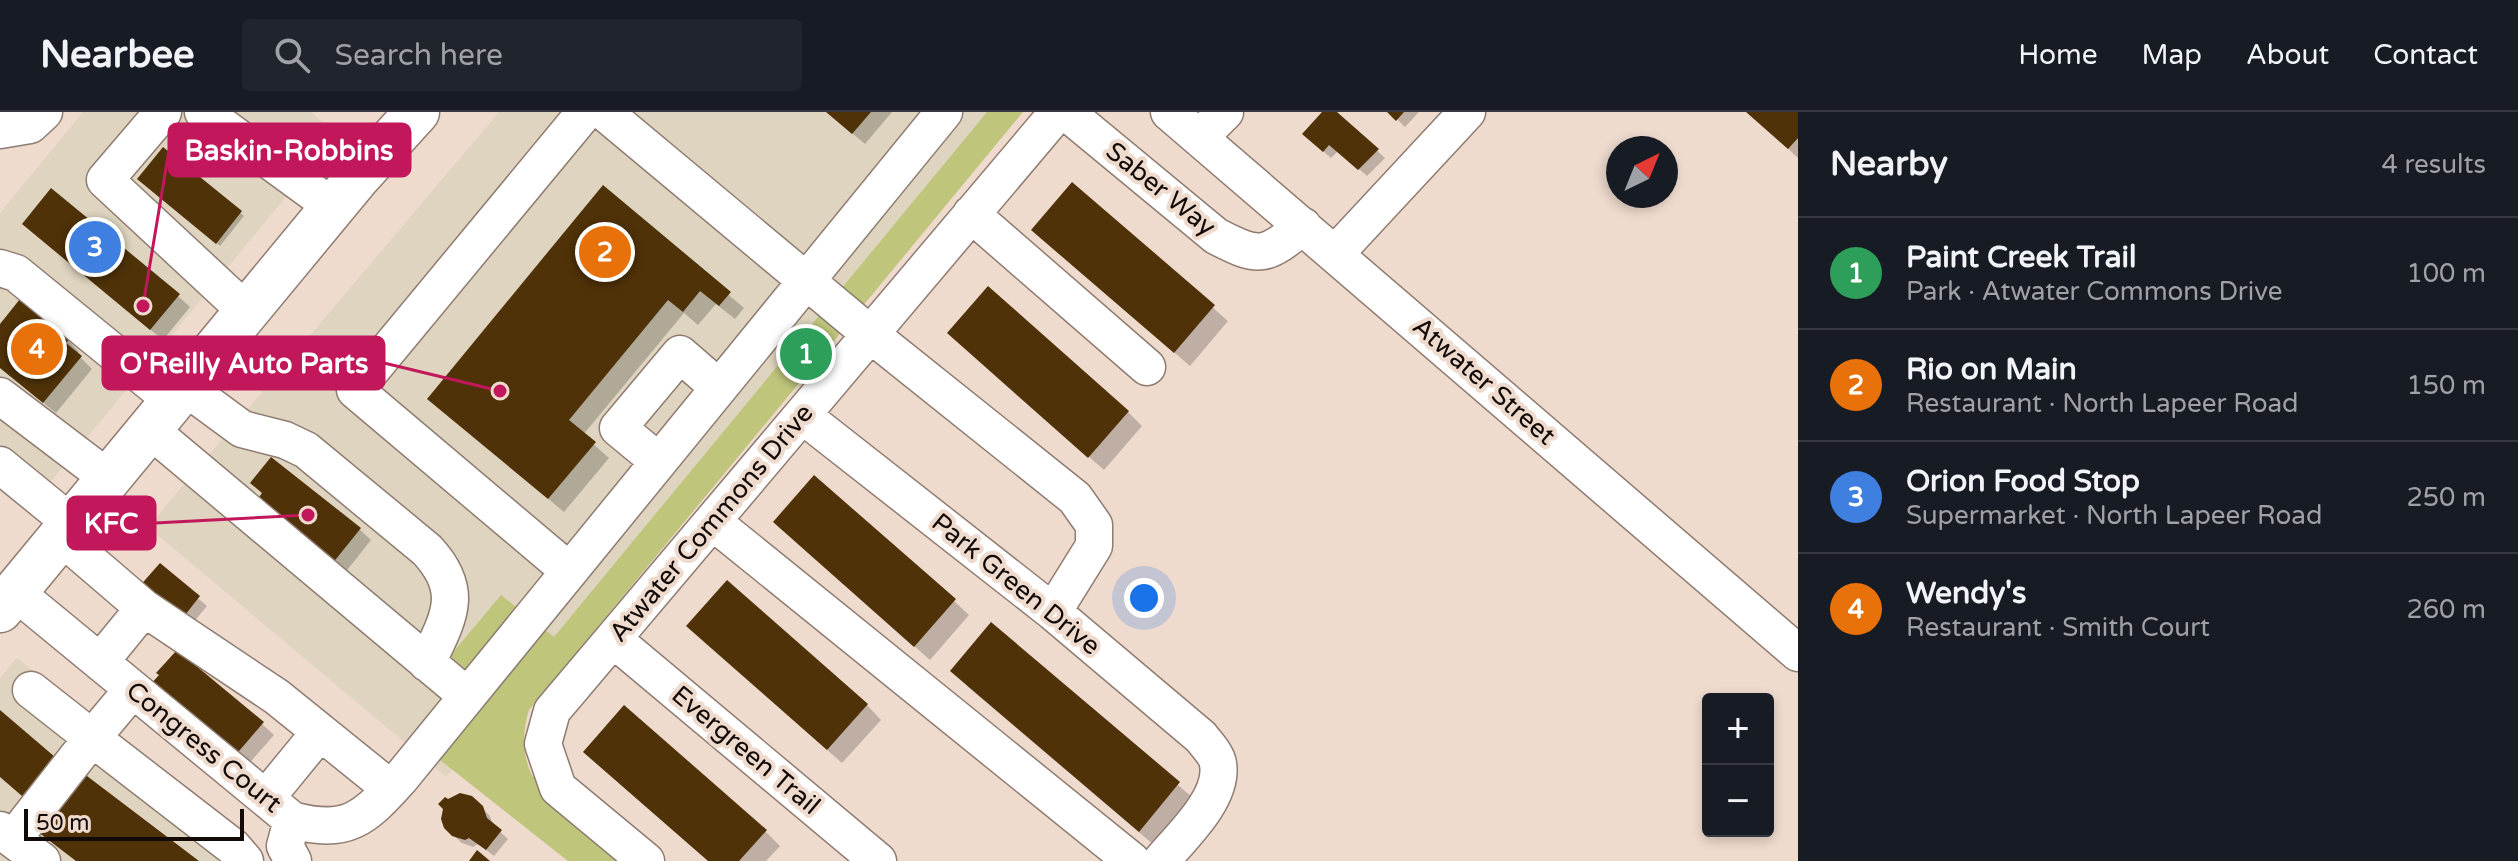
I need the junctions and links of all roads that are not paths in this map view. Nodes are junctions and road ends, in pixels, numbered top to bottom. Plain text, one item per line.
1 (44, 112) edge
2 (163, 112) edge
3 (203, 112) edge
4 (417, 112) edge
5 (604, 112) edge
6 (944, 112) edge
7 (1058, 112) edge
8 (1066, 112) edge
9 (1169, 112) edge
10 (1225, 112) edge
11 (1467, 112) edge
12 (565, 119) edge
13 (0, 130) edge
14 (1199, 138) junction
15 (333, 207) junction
16 (971, 214) junction
17 (1303, 226) junction
18 (1335, 254) junction
19 (0, 268) edge
20 (807, 282) junction
21 (247, 312) junction
22 (870, 334) junction
23 (1147, 367) dead end
24 (718, 387) junction
25 (0, 396) edge
26 (169, 406) junction
27 (802, 415) junction
28 (658, 461) junction
29 (0, 465) edge
30 (108, 478) junction
31 (713, 522) junction
32 (66, 530) junction
33 (568, 570) junction
34 (8, 601) edge
35 (144, 608) junction
36 (1053, 612) junction
37 (613, 639) junction
38 (1798, 653) edge
39 (100, 662) junction
40 (427, 663) junction
41 (133, 689) junction
42 (31, 690) dead end
43 (466, 695) junction
44 (320, 732) junction
45 (92, 738) junction
46 (391, 789) junction
47 (279, 809) junction
48 (7, 834) edge
49 (42, 861) edge
50 (245, 861) edge
51 (293, 861) edge
52 (646, 861) edge
53 (878, 861) edge
54 (1132, 861) edge
55 (1161, 861) edge

1 - 13 street
2 - 21 street
3 - 15 street
4 - 15 main road
5 - 20 street
6 - 20 street, Congress Court
7 - 16 street, Atwater Commons Drive
8 - 17 street, Saber Way
9 - 14 street, Atwater Street
10 - 14 street
11 - 18 street
12 - 33 street
14 - 17 street, Atwater Street
15 - 21 main road
16 - 22 street, Atwater Commons Drive
16 - 23 street
17 - 18 street, Atwater Street
18 - 38 street, Atwater Street
19 - 26 street
20 - 22 street
20 - 24 street, Congress Court
21 - 26 main road
22 - 27 street, Atwater Commons Drive
22 - 36 street
24 - 28 street, Congress Court
24 - 28 street
25 - 30 street
26 - 30 main road
26 - 40 street
26 - 40 street
27 - 31 street, Atwater Commons Drive
27 - 36 street, Park Green Drive
28 - 33 street, Congress Court
29 - 32 street
30 - 32 main road
31 - 37 street, Atwater Commons Drive
31 - 54 street
32 - 34 main road
32 - 35 street
33 - 43 street, Congress Court
34 - 39 street, Congress Court
35 - 39 street
35 - 44 street
36 - 55 street, Park Green Drive
37 - 52 street, Atwater Commons Drive
37 - 53 street, Evergreen Trail
39 - 41 street, Congress Court
40 - 43 street
41 - 45 street
41 - 47 street, Congress Court
42 - 45 street
43 - 46 street, Congress Court
44 - 46 street
44 - 47 street
45 - 48 street
45 - 50 street
46 - 47 street, Congress Court
47 - 51 street
48 - 49 street

